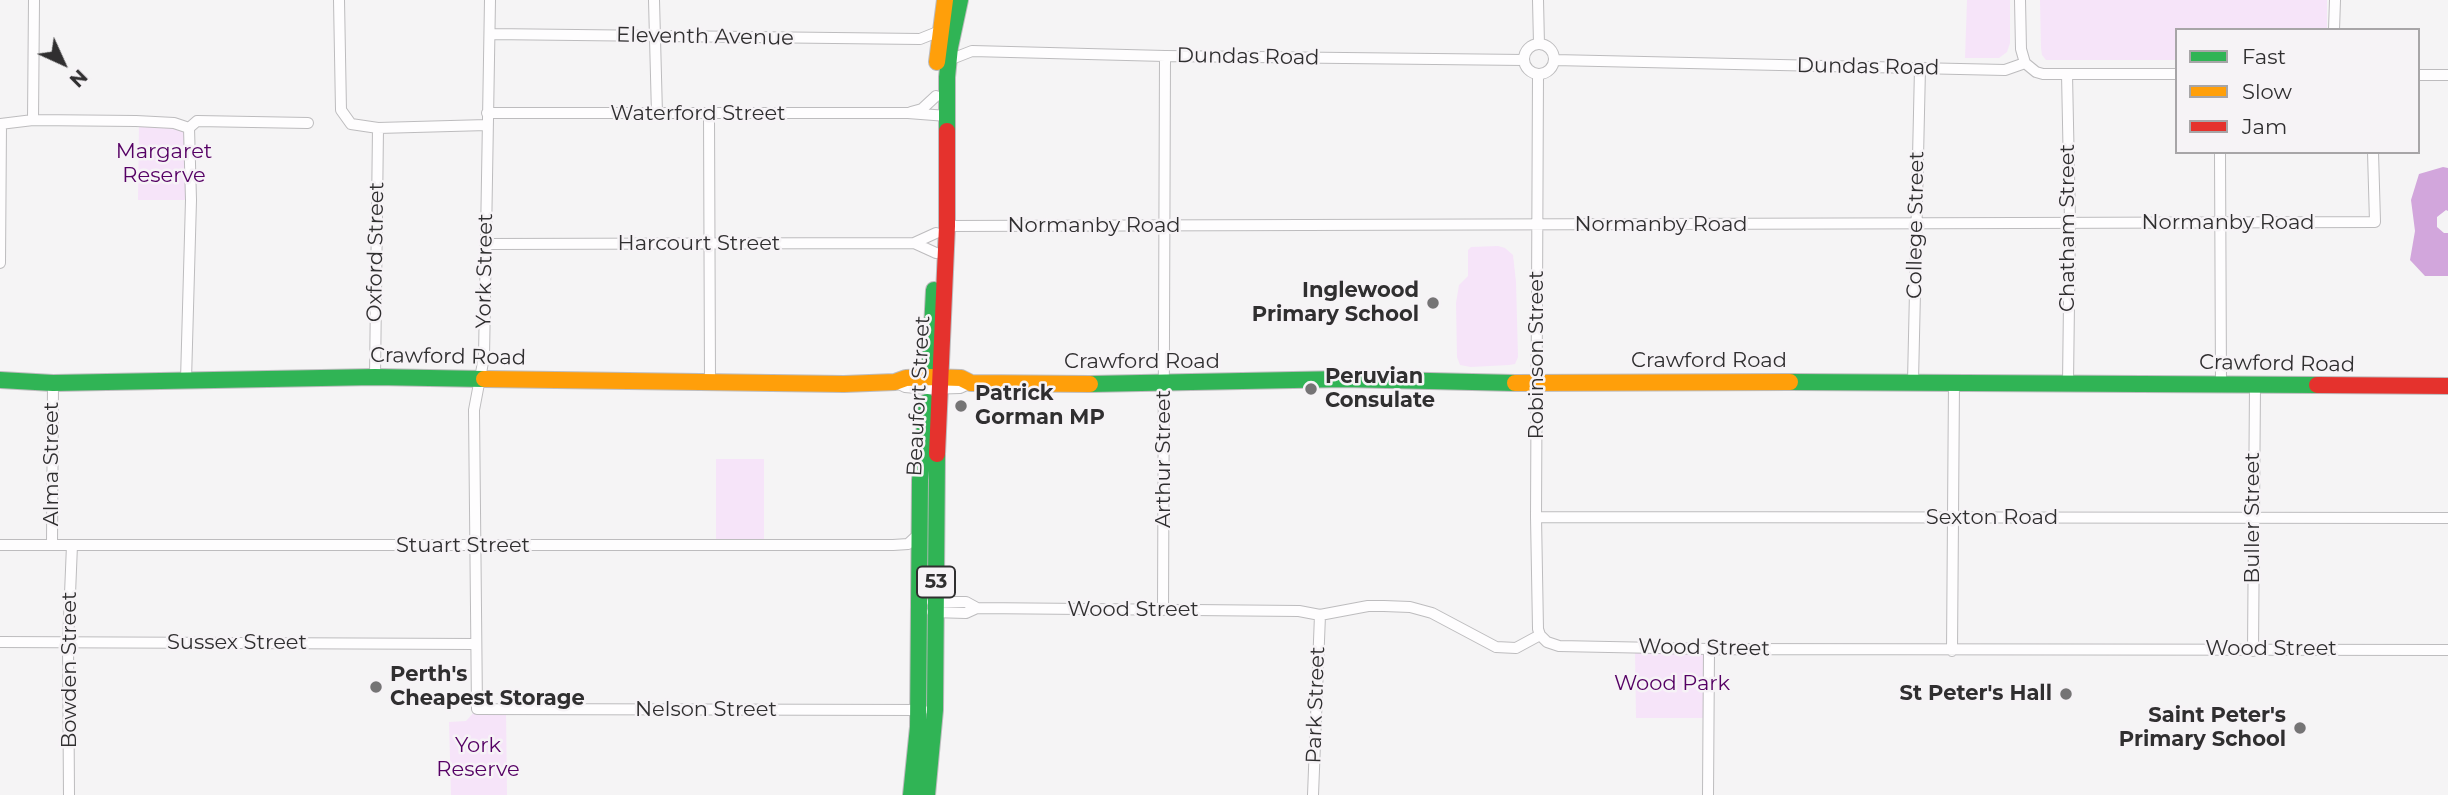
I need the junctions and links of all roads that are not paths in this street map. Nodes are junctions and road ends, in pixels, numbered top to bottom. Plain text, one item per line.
1 (34, 0) edge
2 (340, 0) edge
3 (490, 0) edge
4 (654, 0) edge
5 (945, 0) edge
6 (960, 0) edge
7 (1538, 0) edge
8 (2020, 0) edge
9 (2334, 0) edge
10 (2334, 28) edge
11 (946, 33) junction
12 (491, 34) junction
13 (653, 37) junction
14 (920, 39) junction
15 (1539, 44) junction
16 (972, 51) junction
17 (943, 56) junction
18 (1165, 56) junction
19 (1524, 60) junction
20 (1554, 60) junction
21 (2025, 62) junction
22 (1920, 68) junction
23 (1538, 74) junction
24 (2067, 74) junction
25 (2175, 74) edge
26 (2420, 75) edge
27 (2448, 75) edge
28 (936, 96) junction
29 (908, 113) junction
30 (657, 114) junction
31 (709, 114) junction
32 (941, 116) junction
33 (487, 119) junction
34 (33, 120) junction
35 (308, 123) dead end
36 (1, 124) edge
37 (189, 128) junction
38 (378, 128) junction
39 (2220, 154) edge
40 (2373, 154) edge
41 (2070, 222) junction
42 (1537, 224) junction
43 (1917, 224) junction
44 (2221, 224) junction
45 (1164, 226) junction
46 (942, 229) junction
47 (914, 243) junction
48 (485, 244) junction
49 (709, 244) junction
50 (936, 253) junction
51 (0, 263) edge
52 (375, 377) junction
53 (480, 379) junction
54 (0, 380) edge
55 (186, 380) junction
56 (710, 382) junction
57 (1913, 382) junction
58 (1954, 382) junction
59 (53, 383) junction
60 (935, 383) junction
61 (1537, 383) junction
62 (2068, 383) junction
63 (1164, 384) junction
64 (2221, 385) junction
65 (2255, 385) junction
66 (2448, 386) edge
67 (1536, 517) junction
68 (1952, 518) junction
69 (2253, 518) junction
70 (2448, 518) edge
71 (920, 532) junction
72 (0, 545) edge
73 (52, 545) junction
74 (72, 545) junction
75 (474, 546) junction
76 (919, 607) junction
77 (936, 607) junction
78 (1164, 611) junction
79 (1320, 615) junction
80 (1540, 635) junction
81 (0, 642) edge
82 (68, 643) junction
83 (475, 644) junction
84 (1709, 649) junction
85 (2448, 650) edge
86 (1952, 651) junction
87 (2253, 651) junction
88 (477, 709) joint
89 (927, 710) junction
90 (914, 794) edge
91 (69, 795) edge
92 (1313, 795) edge
93 (1708, 795) edge

1 - 34 street
2 - 38 street, Waterford Street
3 - 12 street, York Street
4 - 13 street
5 - 11 street, Beaufort Street / 53
6 - 11 street, Beaufort Street / 53
7 - 15 street
8 - 21 street
9 - 10 street
11 - 14 street, Eleventh Avenue
11 - 16 street
11 - 17 street, Beaufort Street / 53
12 - 13 street, Eleventh Avenue
12 - 33 street, York Street
13 - 14 street, Eleventh Avenue
13 - 30 street
14 - 17 street
15 - 19 street
15 - 20 street
16 - 17 street, Dundas Road
16 - 18 street, Dundas Road
17 - 28 street, Beaufort Street / 53
17 - 32 street, Beaufort Street / 53
18 - 19 street, Dundas Road
18 - 45 street, Arthur Street
19 - 23 street
20 - 22 street, Dundas Road
20 - 23 street
21 - 22 street, Dundas Road
21 - 24 street
22 - 43 street, College Street
23 - 42 street, Robinson Street
24 - 25 street
24 - 41 street, Chatham Street
26 - 27 street
28 - 29 street
28 - 32 street, Beaufort Street / 53
29 - 31 street, Waterford Street
29 - 32 street, Waterford Street
30 - 31 street, Waterford Street
30 - 33 street, Waterford Street
31 - 49 street
32 - 46 street, Beaufort Street / 53
33 - 38 street, Waterford Street
33 - 48 street, York Street
34 - 36 street
34 - 37 street
35 - 37 street
36 - 51 street
37 - 55 street
38 - 52 street, Oxford Street
39 - 44 street
40 - 44 street, Normanby Road
41 - 43 street, Normanby Road
41 - 44 street, Normanby Road
41 - 62 street, Chatham Street
42 - 43 street, Normanby Road
42 - 45 street, Normanby Road
42 - 61 street, Robinson Street
43 - 57 street, College Street
44 - 64 street
45 - 46 street, Normanby Road
45 - 63 street, Arthur Street
46 - 47 street, Harcourt Street
46 - 50 street, Beaufort Street / 53
46 - 60 street, Beaufort Street / 53
47 - 49 street, Harcourt Street
47 - 50 street, Harcourt Street
48 - 49 street, Harcourt Street
48 - 53 street, York Street
49 - 56 street
50 - 60 street, Beaufort Street / 53
52 - 53 street, Crawford Road
52 - 55 street, Crawford Road
53 - 56 street, Crawford Road
53 - 75 street, York Street
54 - 59 street, Crawford Road
55 - 59 street, Crawford Road
56 - 60 street, Crawford Road
57 - 58 street, Crawford Road
57 - 61 street, Crawford Road
58 - 62 street, Crawford Road
58 - 68 street
59 - 73 street, Alma Street
60 - 63 street, Crawford Road
60 - 71 street, Beaufort Street / 53
60 - 77 street, Beaufort Street / 53
61 - 63 street, Crawford Road
61 - 67 street, Robinson Street
62 - 64 street, Crawford Road
63 - 78 street, Arthur Street
64 - 65 street, Crawford Road
65 - 66 street, Crawford Road
65 - 69 street, Buller Street
67 - 68 street, Sexton Road
67 - 80 street, Robinson Street
68 - 69 street, Sexton Road
68 - 86 street
69 - 70 street, Sexton Road
69 - 87 street, Buller Street
71 - 75 street, Stuart Street
71 - 76 street, Beaufort Street / 53
72 - 73 street, Stuart Street
73 - 74 street, Stuart Street
74 - 75 street, Stuart Street
74 - 82 street, Bowden Street
75 - 83 street, York Street
76 - 77 street, Wood Street
76 - 89 street, Beaufort Street / 53
77 - 78 street, Wood Street
77 - 89 street, Beaufort Street / 53
78 - 79 street, Wood Street
79 - 80 street, Wood Street
79 - 92 street, Park Street
80 - 84 street, Wood Street
81 - 82 street, Sussex Street
82 - 83 street, Sussex Street
82 - 91 street, Bowden Street
83 - 88 street, York Street
84 - 86 street, Wood Street
84 - 93 street
85 - 87 street, Wood Street
86 - 87 street, Wood Street
88 - 89 street, Nelson Street
89 - 90 street, Beaufort Street / 53

